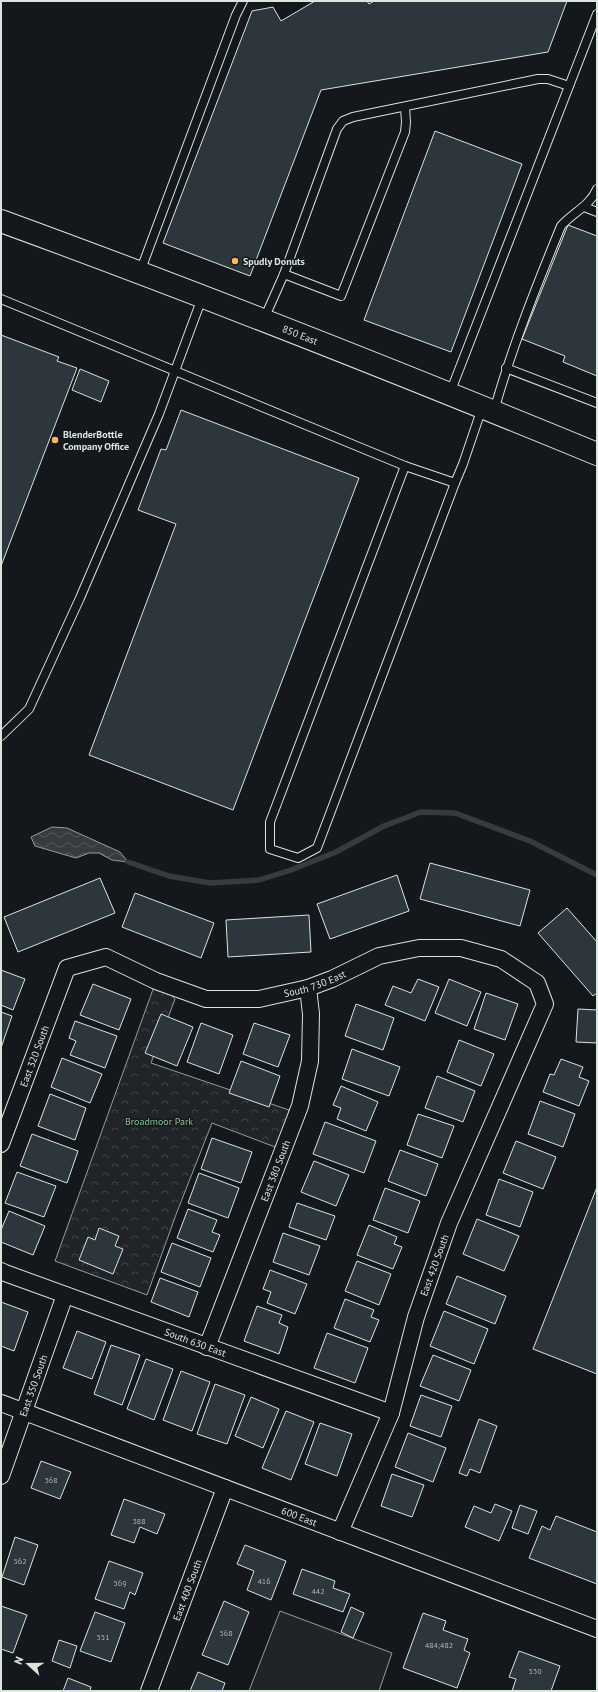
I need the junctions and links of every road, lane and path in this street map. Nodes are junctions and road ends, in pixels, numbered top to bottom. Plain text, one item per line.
1 (243, 1) edge
2 (597, 14) edge
3 (569, 86) junction
4 (405, 107) junction
5 (597, 189) edge
6 (584, 207) junction
7 (597, 212) edge
8 (1, 221) edge
9 (140, 273) junction
10 (284, 274) junction
11 (202, 297) junction
12 (1, 299) edge
13 (263, 320) junction
14 (506, 368) junction
15 (175, 372) junction
16 (449, 394) junction
17 (597, 404) edge
18 (488, 409) junction
19 (597, 454) edge
20 (405, 466) junction
21 (455, 483) junction
22 (1, 736) edge
23 (67, 968) joint
24 (308, 988) junction
25 (545, 1004) joint
26 (1, 1144) edge
27 (1, 1271) edge
28 (65, 1295) junction
29 (207, 1347) junction
30 (1, 1403) edge
31 (24, 1412) junction
32 (390, 1413) junction
33 (1, 1476) edge
34 (225, 1488) junction
35 (340, 1532) junction
36 (597, 1629) edge
37 (149, 1691) edge

1 - 9 lane
2 - 3 lane
3 - 4 lane
3 - 16 lane
4 - 10 lane
4 - 10 lane
5 - 6 lane
6 - 7 lane
6 - 14 lane
8 - 9 main road, 850 East
9 - 11 main road, 850 East
10 - 13 lane
11 - 13 main road, 850 East
11 - 15 lane
12 - 15 lane
13 - 16 main road, 850 East
14 - 17 lane
14 - 18 lane
15 - 20 lane
15 - 22 lane
16 - 18 main road, 850 East
18 - 19 main road, 850 East
18 - 21 lane
20 - 21 lane
20 - 21 lane
23 - 24 street, South 730 East
23 - 26 street, East 320 South
24 - 25 street, South 730 East
24 - 29 street, East 380 South
25 - 32 street, East 420 South
27 - 28 street, South 630 East
28 - 29 street, South 630 East
28 - 31 street, East 350 South
29 - 32 street, South 630 East
30 - 31 street, 600 East
31 - 33 street, East 350 South
31 - 34 street, 600 East
32 - 35 street, East 420 South
34 - 35 street, 600 East
34 - 37 street, East 400 South
35 - 36 street, 600 East

